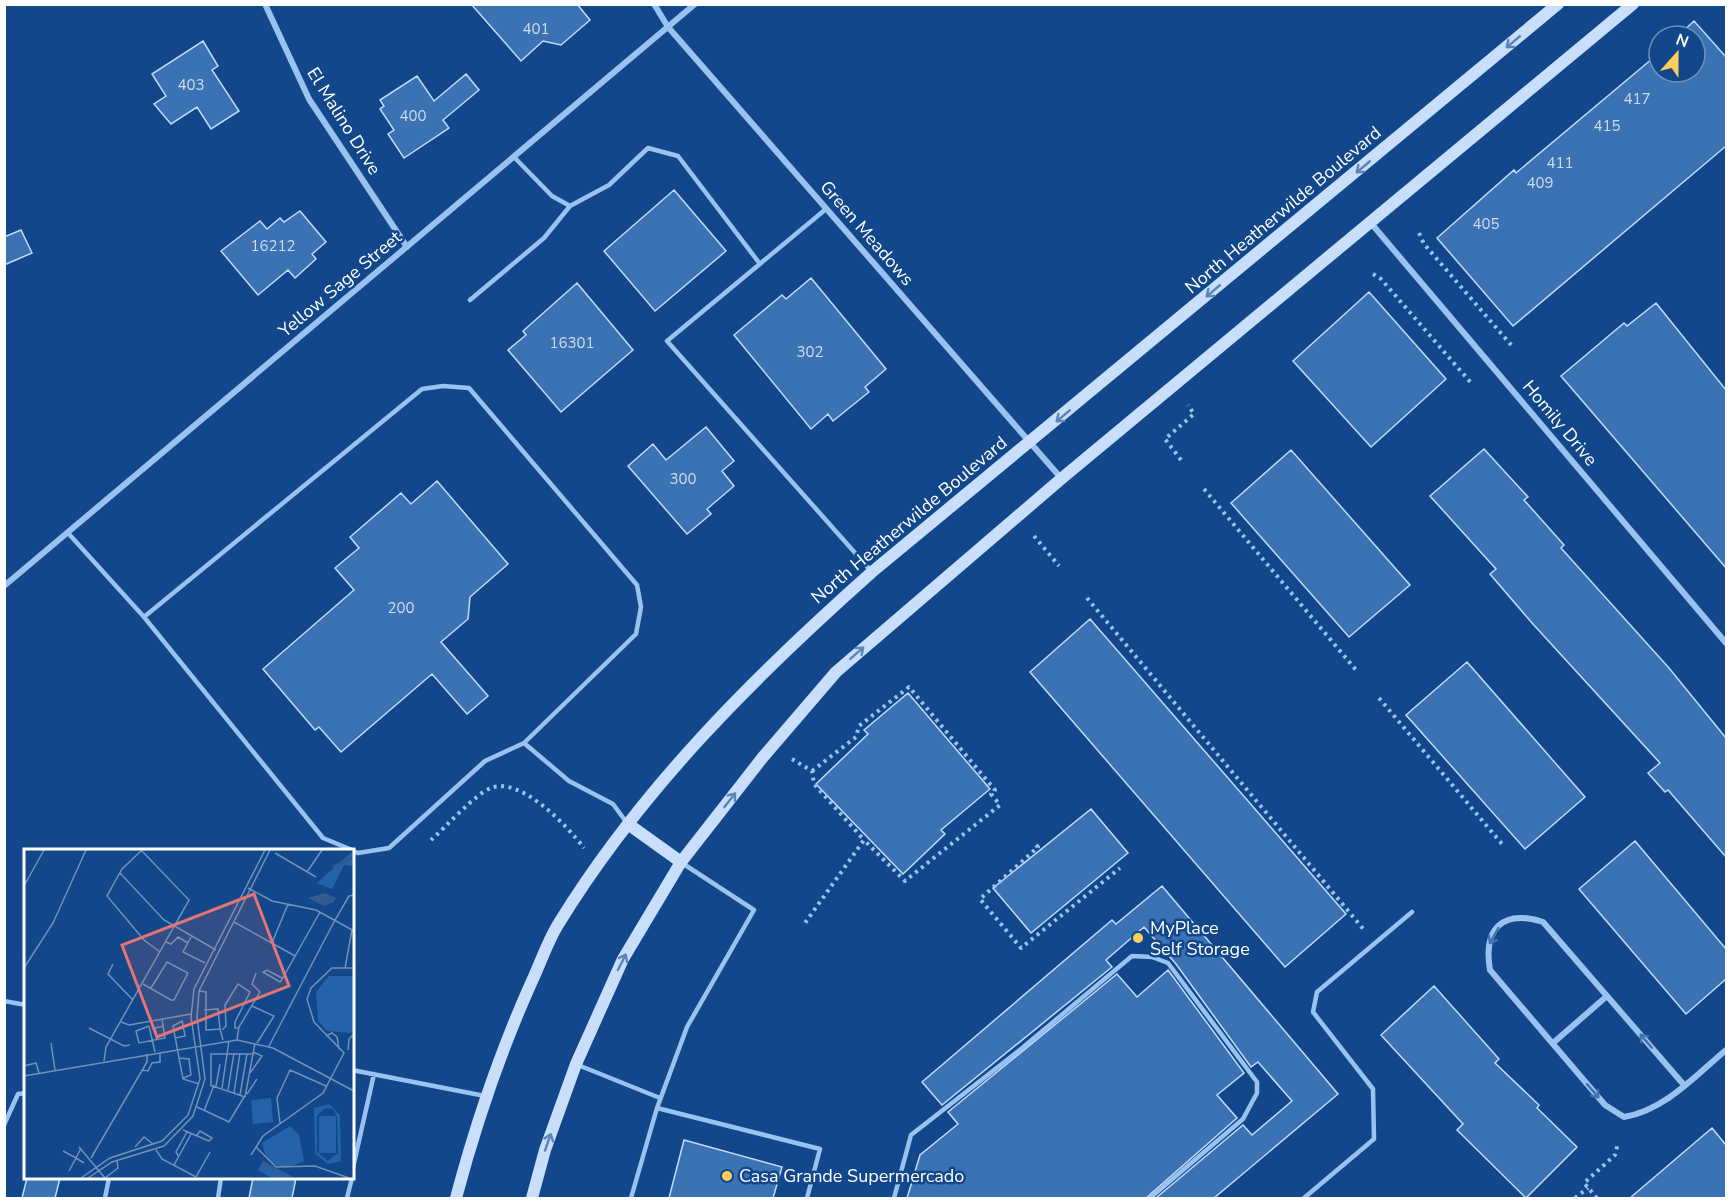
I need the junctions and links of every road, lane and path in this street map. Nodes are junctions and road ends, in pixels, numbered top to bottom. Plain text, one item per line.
1 (265, 4) edge
2 (654, 4) edge
3 (695, 4) edge
4 (1558, 4) edge
5 (1633, 4) edge
6 (668, 27) junction
7 (514, 157) junction
8 (570, 206) junction
9 (826, 209) junction
10 (1370, 222) junction
11 (1419, 233) dead end
12 (407, 247) junction
13 (760, 264) junction
14 (1373, 274) dead end
15 (470, 300) dead end
16 (1512, 346) dead end
17 (1472, 384) dead end
18 (1188, 405) dead end
19 (1029, 444) junction
20 (1181, 460) dead end
21 (1061, 479) junction
22 (1204, 489) dead end
23 (68, 533) junction
24 (1034, 536) dead end
25 (1059, 566) dead end
26 (872, 572) junction
27 (4, 586) edge
28 (1087, 598) dead end
29 (144, 617) junction
30 (1725, 638) edge
31 (1356, 670) dead end
32 (1380, 698) dead end
33 (524, 743) junction
34 (792, 759) dead end
35 (812, 771) junction
36 (627, 824) junction
37 (431, 840) dead end
38 (864, 840) junction
39 (1502, 844) dead end
40 (1036, 845) dead end
41 (584, 848) dead end
42 (348, 849) edge
43 (354, 852) edge
44 (681, 862) junction
45 (1120, 868) dead end
46 (1412, 912) dead end
47 (805, 922) dead end
48 (1376, 943) junction
49 (1607, 996) junction
50 (4, 1001) edge
51 (24, 1005) edge
52 (1552, 1043) junction
53 (1726, 1050) edge
54 (576, 1064) junction
55 (354, 1070) edge
56 (374, 1074) junction
57 (1684, 1085) junction
58 (24, 1093) edge
59 (486, 1097) junction
60 (660, 1098) junction
61 (657, 1108) junction
62 (4, 1125) edge
63 (354, 1126) edge
64 (361, 1128) junction
65 (1618, 1143) dead end
66 (354, 1162) edge
67 (109, 1179) edge
68 (221, 1179) edge
69 (351, 1179) edge
70 (1588, 1188) junction
71 (105, 1198) edge
72 (218, 1198) edge
73 (347, 1198) edge
74 (456, 1198) edge
75 (532, 1198) edge
76 (631, 1198) edge
77 (807, 1198) edge
78 (894, 1198) edge
79 (1150, 1198) edge
80 (1304, 1198) edge
81 (1575, 1198) edge
82 (1597, 1198) edge

1 - 12 street, El Malino Drive
2 - 6 street, Green Meadows
3 - 6 street, Yellow Sage Street
4 -> 19 main road, North Heatherwilde Boulevard
5 - 10 main road
6 - 7 street, Yellow Sage Street
6 - 9 street, Green Meadows
7 - 8 lane
7 - 12 street, Yellow Sage Street
8 - 13 lane
8 - 15 lane
9 - 13 lane
9 - 19 street, Green Meadows
10 - 21 main road
10 - 30 street, Homily Drive
11 - 16 path
12 - 23 street, Yellow Sage Street
13 - 26 lane
14 - 17 path
18 - 20 path
19 - 21 street, Green Meadows
19 - 26 main road, North Heatherwilde Boulevard
44 -> 21 main road
22 - 31 path
23 - 27 street, Yellow Sage Street
23 - 29 lane
24 - 25 path
26 - 36 main road, North Heatherwilde Boulevard
28 - 48 path
29 - 33 lane
29 - 42 lane
32 - 39 path
33 - 36 lane
33 - 43 lane
34 - 35 path
35 - 38 path
35 - 38 path
36 - 44 main road
36 - 59 main road, North Heatherwilde Boulevard
37 - 41 path
38 - 47 path
40 - 45 path
54 -> 44 main road
44 - 60 lane
46 - 48 lane
48 - 80 lane
49 - 52 street
49 -> 52 street
57 -> 49 street
50 - 51 lane
52 -> 57 street
53 - 57 street
54 - 60 lane
75 -> 54 main road
55 - 56 lane
56 - 59 lane
56 - 64 lane
58 - 62 lane
59 - 74 main road, North Heatherwilde Boulevard
60 - 61 lane
61 - 76 lane
61 - 77 lane
63 - 64 lane
64 - 66 lane
65 - 70 path
67 - 71 lane
68 - 72 lane
69 - 73 lane
70 - 81 path
70 - 82 path
78 - 79 lane

